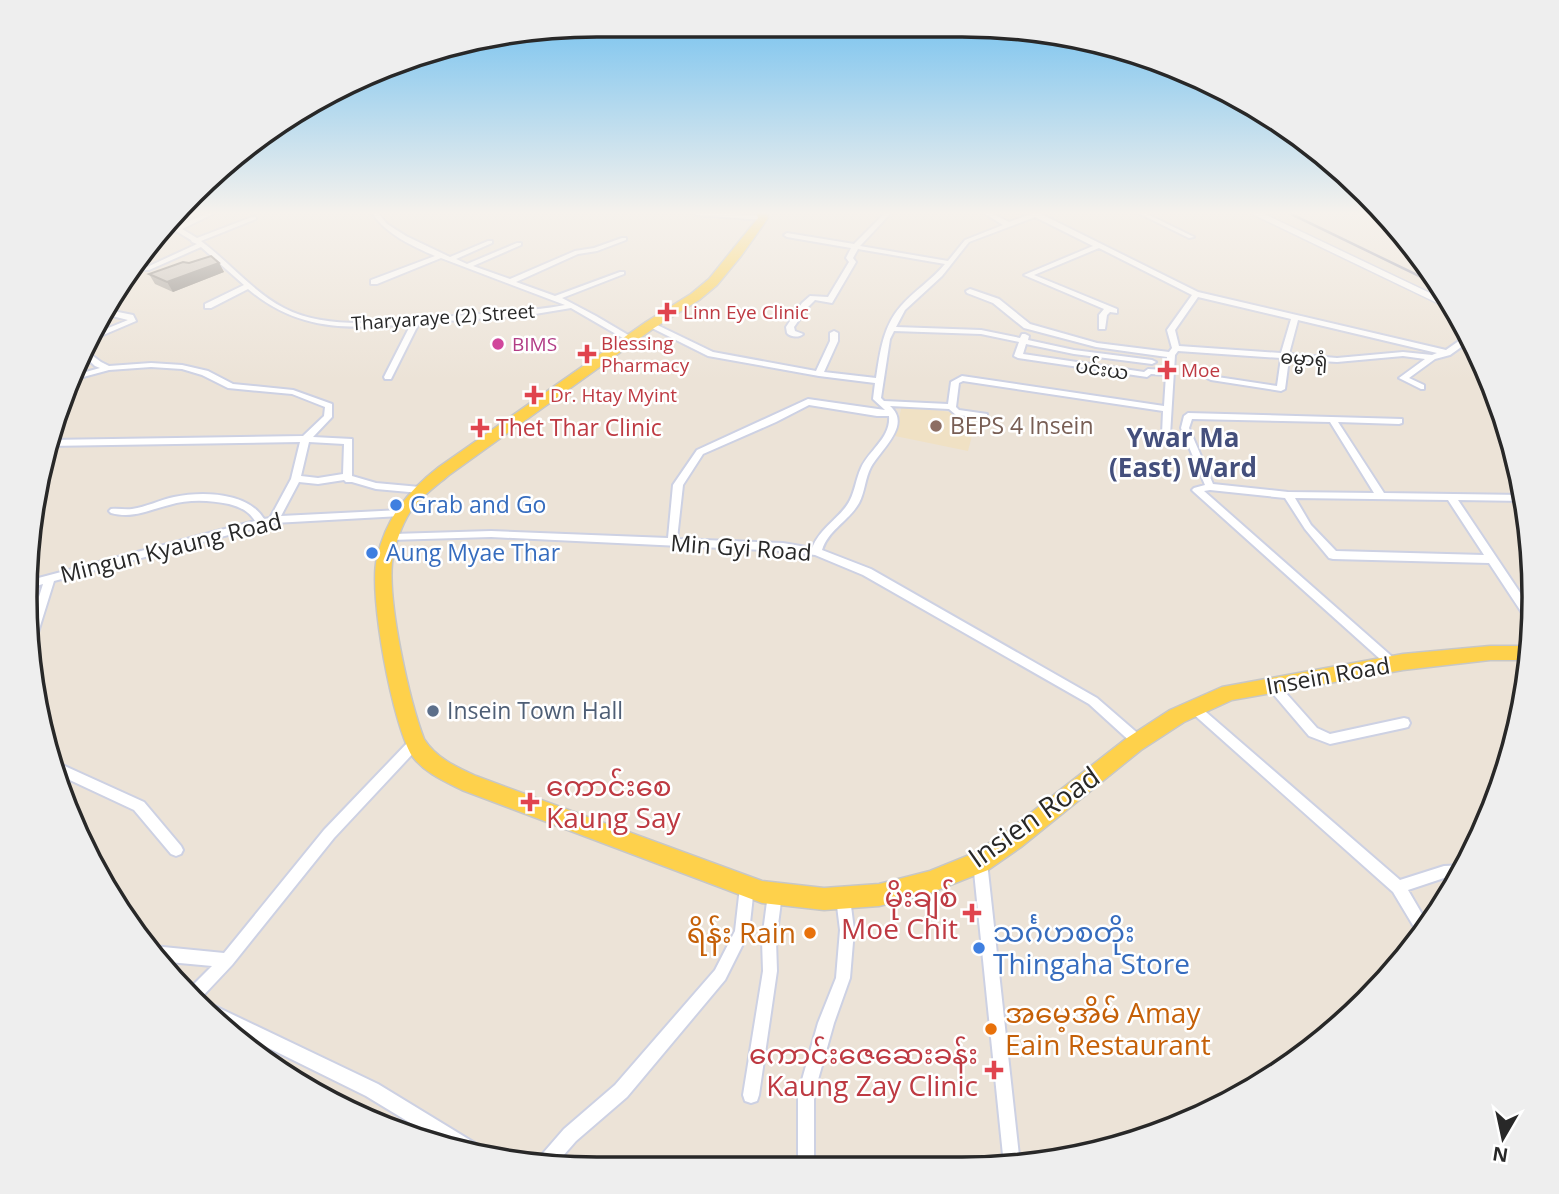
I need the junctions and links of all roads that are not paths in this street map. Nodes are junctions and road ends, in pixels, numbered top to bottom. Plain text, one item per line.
1 (228, 269) edge
2 (413, 269) edge
3 (474, 269) edge
4 (540, 269) edge
5 (723, 269) edge
6 (849, 269) edge
7 (944, 269) edge
8 (1043, 269) edge
9 (1144, 269) edge
10 (1371, 269) edge
11 (622, 273) dead end
12 (374, 282) dead end
13 (510, 282) junction
14 (248, 286) junction
15 (970, 291) dead end
16 (1196, 294) junction
17 (555, 299) junction
18 (1437, 301) edge
19 (208, 306) dead end
20 (572, 306) junction
21 (114, 314) edge
22 (1295, 317) junction
23 (417, 320) junction
24 (650, 325) junction
25 (1027, 326) junction
26 (1102, 327) dead end
27 (890, 329) junction
28 (834, 333) dead end
29 (103, 334) edge
30 (799, 334) dead end
31 (631, 338) junction
32 (1023, 341) junction
33 (1461, 343) edge
34 (1173, 351) junction
35 (1447, 353) junction
36 (1285, 355) junction
37 (1432, 357) junction
38 (91, 358) edge
39 (1152, 362) dead end
40 (108, 368) junction
41 (1170, 373) junction
42 (818, 374) junction
43 (83, 375) edge
44 (388, 377) dead end
45 (1211, 378) dead end
46 (881, 381) junction
47 (1421, 387) dead end
48 (882, 402) junction
49 (952, 407) junction
50 (1168, 409) junction
51 (893, 413) junction
52 (985, 416) dead end
53 (1332, 419) junction
54 (1399, 421) dead end
55 (1166, 435) dead end
56 (304, 439) junction
57 (59, 443) edge
58 (296, 479) junction
59 (349, 480) junction
60 (1210, 487) junction
61 (420, 490) junction
62 (1288, 495) junction
63 (1381, 496) junction
64 (1451, 497) junction
65 (1513, 498) edge
66 (114, 510) dead end
67 (401, 513) junction
68 (274, 520) junction
69 (261, 523) junction
70 (393, 538) junction
71 (672, 543) junction
72 (816, 552) junction
73 (1493, 559) junction
74 (50, 578) junction
75 (37, 581) edge
76 (1522, 603) edge
77 (38, 618) edge
78 (1519, 653) edge
79 (1393, 664) junction
80 (1273, 686) junction
81 (1195, 709) junction
82 (1404, 723) dead end
83 (1139, 741) junction
84 (415, 743) junction
85 (65, 772) edge
86 (176, 850) dead end
87 (979, 862) junction
88 (1450, 871) edge
89 (747, 887) junction
90 (1398, 887) junction
91 (775, 894) junction
92 (843, 898) junction
93 (1418, 922) edge
94 (166, 954) edge
95 (226, 960) junction
96 (198, 990) edge
97 (234, 1023) edge
98 (751, 1095) dead end
99 (450, 1137) edge
100 (553, 1155) edge
101 (1011, 1155) edge
102 (806, 1157) edge

1 - 14 street, Tharyaraye (2) Street
2 - 12 street
3 - 13 street
4 - 13 street
5 - 24 main road
6 - 30 street
7 - 27 street
8 - 26 street
9 - 16 street
10 - 18 main road
11 - 17 street
13 - 17 street
14 - 19 street
14 - 23 street, Tharyaraye (2) Street
15 - 25 street
16 - 22 street
16 - 34 street
17 - 20 street
20 - 23 street, Tharyaraye (2) Street
20 - 31 street
21 - 29 street
22 - 35 street
22 - 36 street
23 - 44 street
24 - 31 main road
24 - 42 street
25 - 32 street
25 - 34 street, ဓမ္မာရုံ
27 - 32 street
27 - 46 street
28 - 42 street
31 - 61 main road
32 - 39 street
32 - 41 street, ပင်းယ
33 - 35 street
34 - 36 street, ဓမ္မာရုံ
34 - 41 street
35 - 37 street
36 - 37 street, ဓမ္မာရုံ
36 - 45 street
37 - 47 street
38 - 40 street
40 - 43 street
40 - 56 street
41 - 50 street
42 - 46 street
46 - 48 street
48 - 49 street
48 - 51 street
49 - 50 street
49 - 52 street
50 - 55 street
51 - 71 street
51 - 72 street
53 - 54 street
53 - 60 street
53 - 63 street
56 - 57 street
56 - 58 street
56 - 59 street
58 - 59 street
58 - 68 street
59 - 61 street
60 - 62 street
60 - 79 street
61 - 67 main road
62 - 63 street
62 - 73 street
63 - 64 street
64 - 65 street
64 - 73 street
66 - 69 street
67 - 68 street, Mingun Kyaung Road
67 - 70 main road
68 - 69 street, Mingun Kyaung Road
69 - 74 street, Mingun Kyaung Road
70 - 71 street, Min Gyi Road
70 - 84 main road, Insien Road
71 - 72 street, Min Gyi Road
72 - 83 street, Min Gyi Road
73 - 76 street
74 - 75 street, Mingun Kyaung Road
74 - 77 street
78 - 79 main road, Insein Road
79 - 80 main road, Insein Road
80 - 81 main road, Insein Road
80 - 82 street
81 - 83 main road, Insein Road
81 - 90 street
83 - 87 main road, Insien Road
84 - 89 main road, Insien Road
84 - 95 street
85 - 86 street
87 - 92 main road, Insien Road
87 - 101 street
88 - 90 street
89 - 91 main road, Insien Road
89 - 100 street
90 - 93 street
91 - 92 main road, Insien Road
91 - 98 street
92 - 102 street
94 - 95 street
95 - 96 street
97 - 99 street

